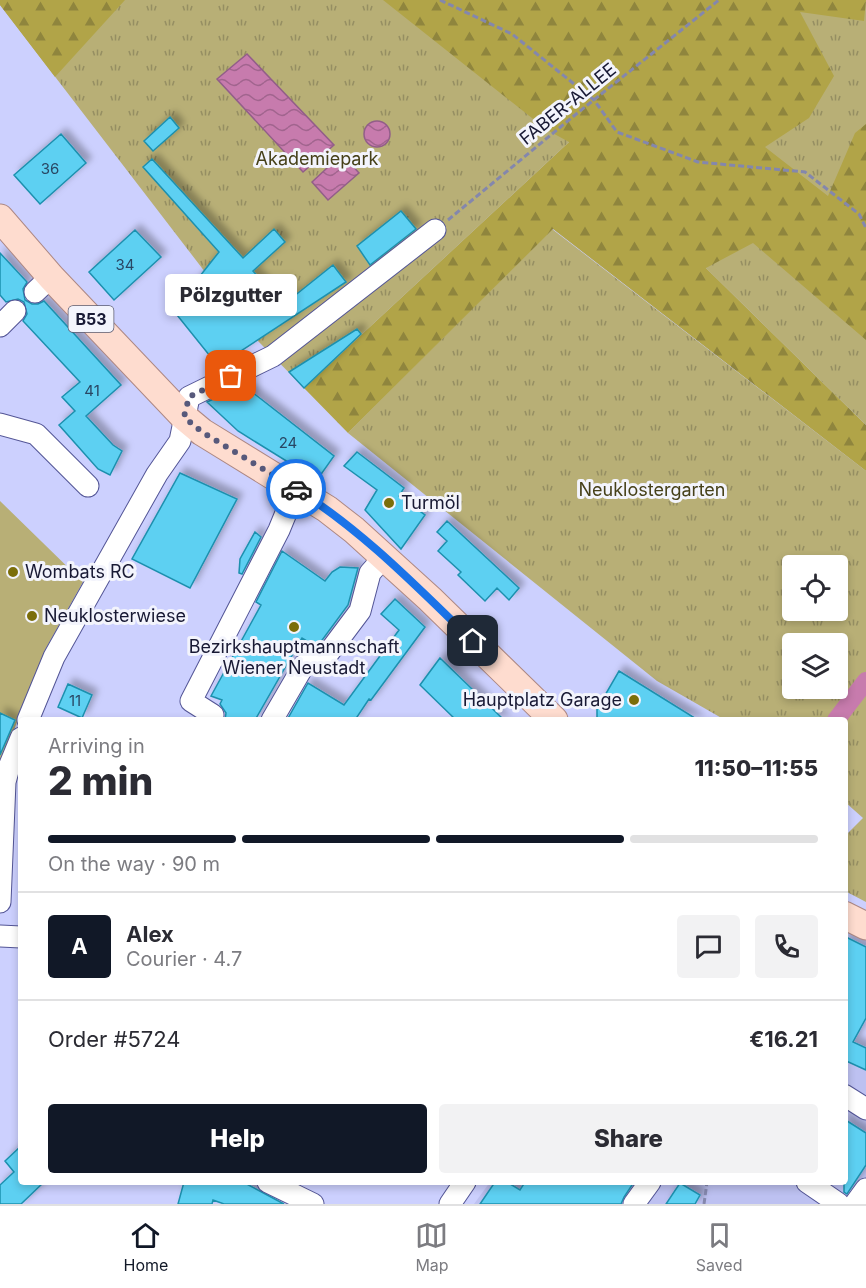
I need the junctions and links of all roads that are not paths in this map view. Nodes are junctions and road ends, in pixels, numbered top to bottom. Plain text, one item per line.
1 (0, 219) edge
2 (435, 231) road end
3 (184, 417) junction
4 (0, 424) edge
5 (88, 486) dead end
6 (285, 509) junction
7 (384, 557) junction
8 (29, 717) edge
9 (212, 717) edge
10 (274, 717) edge
11 (551, 717) edge
12 (18, 745) edge
13 (0, 902) edge
14 (848, 917) edge
15 (866, 926) edge
16 (0, 936) edge
17 (18, 937) edge
18 (848, 1098) edge
19 (866, 1109) edge
20 (274, 1185) edge
21 (463, 1185) edge
22 (648, 1185) edge
23 (811, 1185) edge
24 (866, 1189) edge
25 (313, 1204) edge
26 (450, 1204) edge
27 (634, 1204) edge
28 (839, 1204) edge
29 (855, 1204) edge

1 - 3 main road, B53
2 - 3 street
3 - 6 main road, B53
3 - 8 street
4 - 5 street
6 - 7 main road, B53
6 - 9 street
7 - 10 street
7 - 11 main road, B53
12 - 13 street
14 - 15 main road
16 - 17 street
18 - 19 street
20 - 25 street
21 - 26 street
22 - 27 street
23 - 28 street
24 - 29 street

